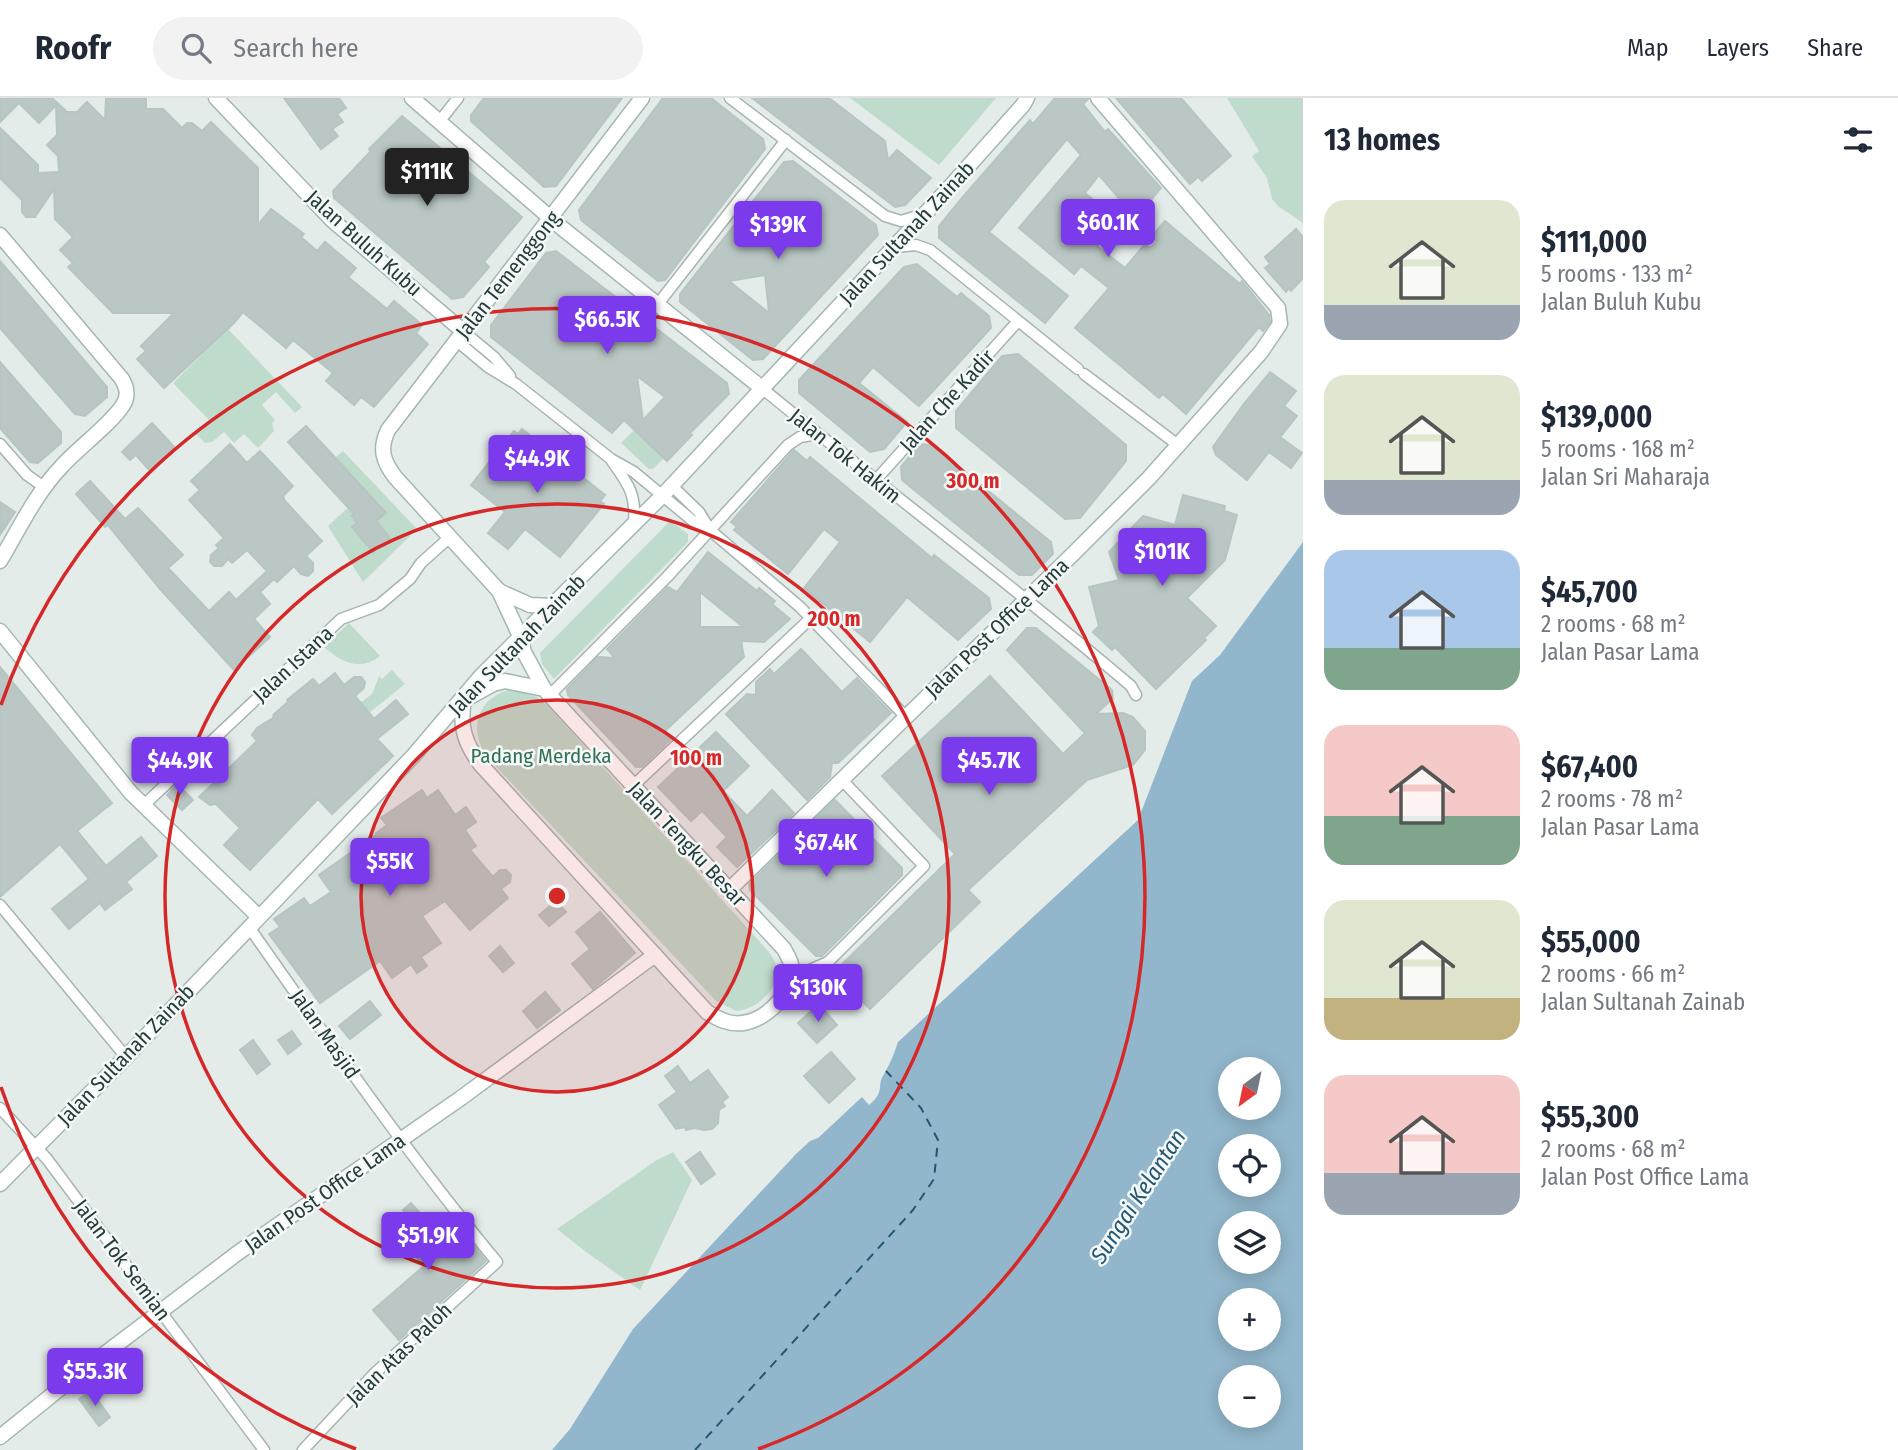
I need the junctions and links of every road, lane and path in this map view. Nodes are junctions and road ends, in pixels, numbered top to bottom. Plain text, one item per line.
1 (216, 98) edge
2 (412, 98) edge
3 (458, 98) edge
4 (642, 98) edge
5 (730, 98) edge
6 (1098, 98) edge
7 (1028, 100) edge
8 (439, 122) junction
9 (786, 140) junction
10 (926, 214) junction
11 (551, 219) junction
12 (0, 235) edge
13 (895, 247) junction
14 (658, 304) junction
15 (1018, 321) junction
16 (461, 337) junction
17 (763, 389) junction
18 (817, 434) junction
19 (0, 444) edge
20 (1178, 445) junction
21 (611, 459) junction
22 (875, 481) junction
23 (44, 487) junction
24 (667, 490) junction
25 (634, 524) junction
26 (709, 530) junction
27 (450, 537) junction
28 (0, 561) edge
29 (499, 591) junction
30 (1028, 599) junction
31 (554, 606) junction
32 (811, 618) junction
33 (0, 631) edge
34 (520, 636) junction
35 (547, 692) junction
36 (1136, 695) dead end
37 (464, 700) junction
38 (906, 717) junction
39 (842, 780) junction
40 (634, 786) junction
41 (144, 805) junction
42 (729, 890) junction
43 (0, 905) edge
44 (254, 922) junction
45 (655, 955) junction
46 (791, 978) junction
47 (125, 1057) junction
48 (0, 1108) edge
49 (400, 1140) junction
50 (36, 1148) junction
51 (0, 1184) edge
52 (497, 1262) joint
53 (161, 1312) junction
54 (0, 1437) edge
55 (264, 1450) edge
56 (303, 1450) edge

1 - 16 main road, Jalan Buluh Kubu
2 - 8 main road, Jalan Tok Hakim
3 - 8 street
4 - 11 main road, Jalan Temenggong
5 - 9 street
6 - 20 main road, Jalan Post Office Lama
7 - 10 main road, Jalan Sultanah Zainab
8 - 11 main road, Jalan Tok Hakim
9 - 10 street
9 - 14 street
10 - 13 main road, Jalan Sultanah Zainab
11 - 14 main road, Jalan Tok Hakim
11 - 16 main road, Jalan Temenggong
12 - 23 main road
13 - 15 street
13 - 17 main road, Jalan Sultanah Zainab
14 - 17 main road, Jalan Tok Hakim
15 - 20 street
15 - 22 street, Jalan Che Kadir
16 - 21 street, Jalan Buluh Kubu
16 - 27 main road, Jalan Temenggong
17 - 18 street, Jalan Tok Hakim
17 - 24 main road, Jalan Sultanah Zainab
18 - 22 street, Jalan Tok Hakim
18 - 26 street
19 - 23 street
20 - 30 main road, Jalan Post Office Lama
21 - 24 street, Jalan Buluh Kubu
21 - 25 street, Jalan Buluh Kubu
22 - 30 street, Jalan Tok Hakim
23 - 28 main road
24 - 25 main road, Jalan Sultanah Zainab
24 - 26 street, Jalan Buluh Kubu
25 - 31 main road, Jalan Sultanah Zainab
26 - 32 street, Jalan Buluh Kubu
26 - 35 street
27 - 29 main road
27 - 41 street, Jalan Istana
29 - 31 main road
29 - 34 main road, Jalan Tengku Besar
30 - 36 street, Jalan Tok Hakim
30 - 38 main road, Jalan Post Office Lama
31 - 34 main road, Jalan Sultanah Zainab
32 - 38 street, Jalan Buluh Kubu
32 - 40 street
33 - 41 main road
34 - 35 main road, Jalan Tengku Besar
34 - 37 main road, Jalan Sultanah Zainab
35 - 37 main road
35 - 40 main road, Jalan Tengku Besar
37 - 44 main road, Jalan Sultanah Zainab
37 - 45 main road
38 - 39 main road, Jalan Post Office Lama
39 - 42 main road, Jalan Post Office Lama
39 - 46 street
40 - 42 main road, Jalan Tengku Besar
41 - 44 main road
42 - 46 main road, Jalan Tengku Besar
43 - 47 street
44 - 47 main road, Jalan Sultanah Zainab
44 - 49 street, Jalan Masjid
45 - 46 main road
45 - 49 main road, Jalan Post Office Lama
47 - 50 main road, Jalan Sultanah Zainab
48 - 50 street, Jalan Tok Semian
49 - 52 street, Jalan Masjid
49 - 53 main road, Jalan Post Office Lama
50 - 51 main road, Jalan Sultanah Zainab
50 - 53 street, Jalan Tok Semian
52 - 56 street, Jalan Atas Paloh
53 - 54 main road, Jalan Post Office Lama
53 - 55 street, Jalan Tok Semian

